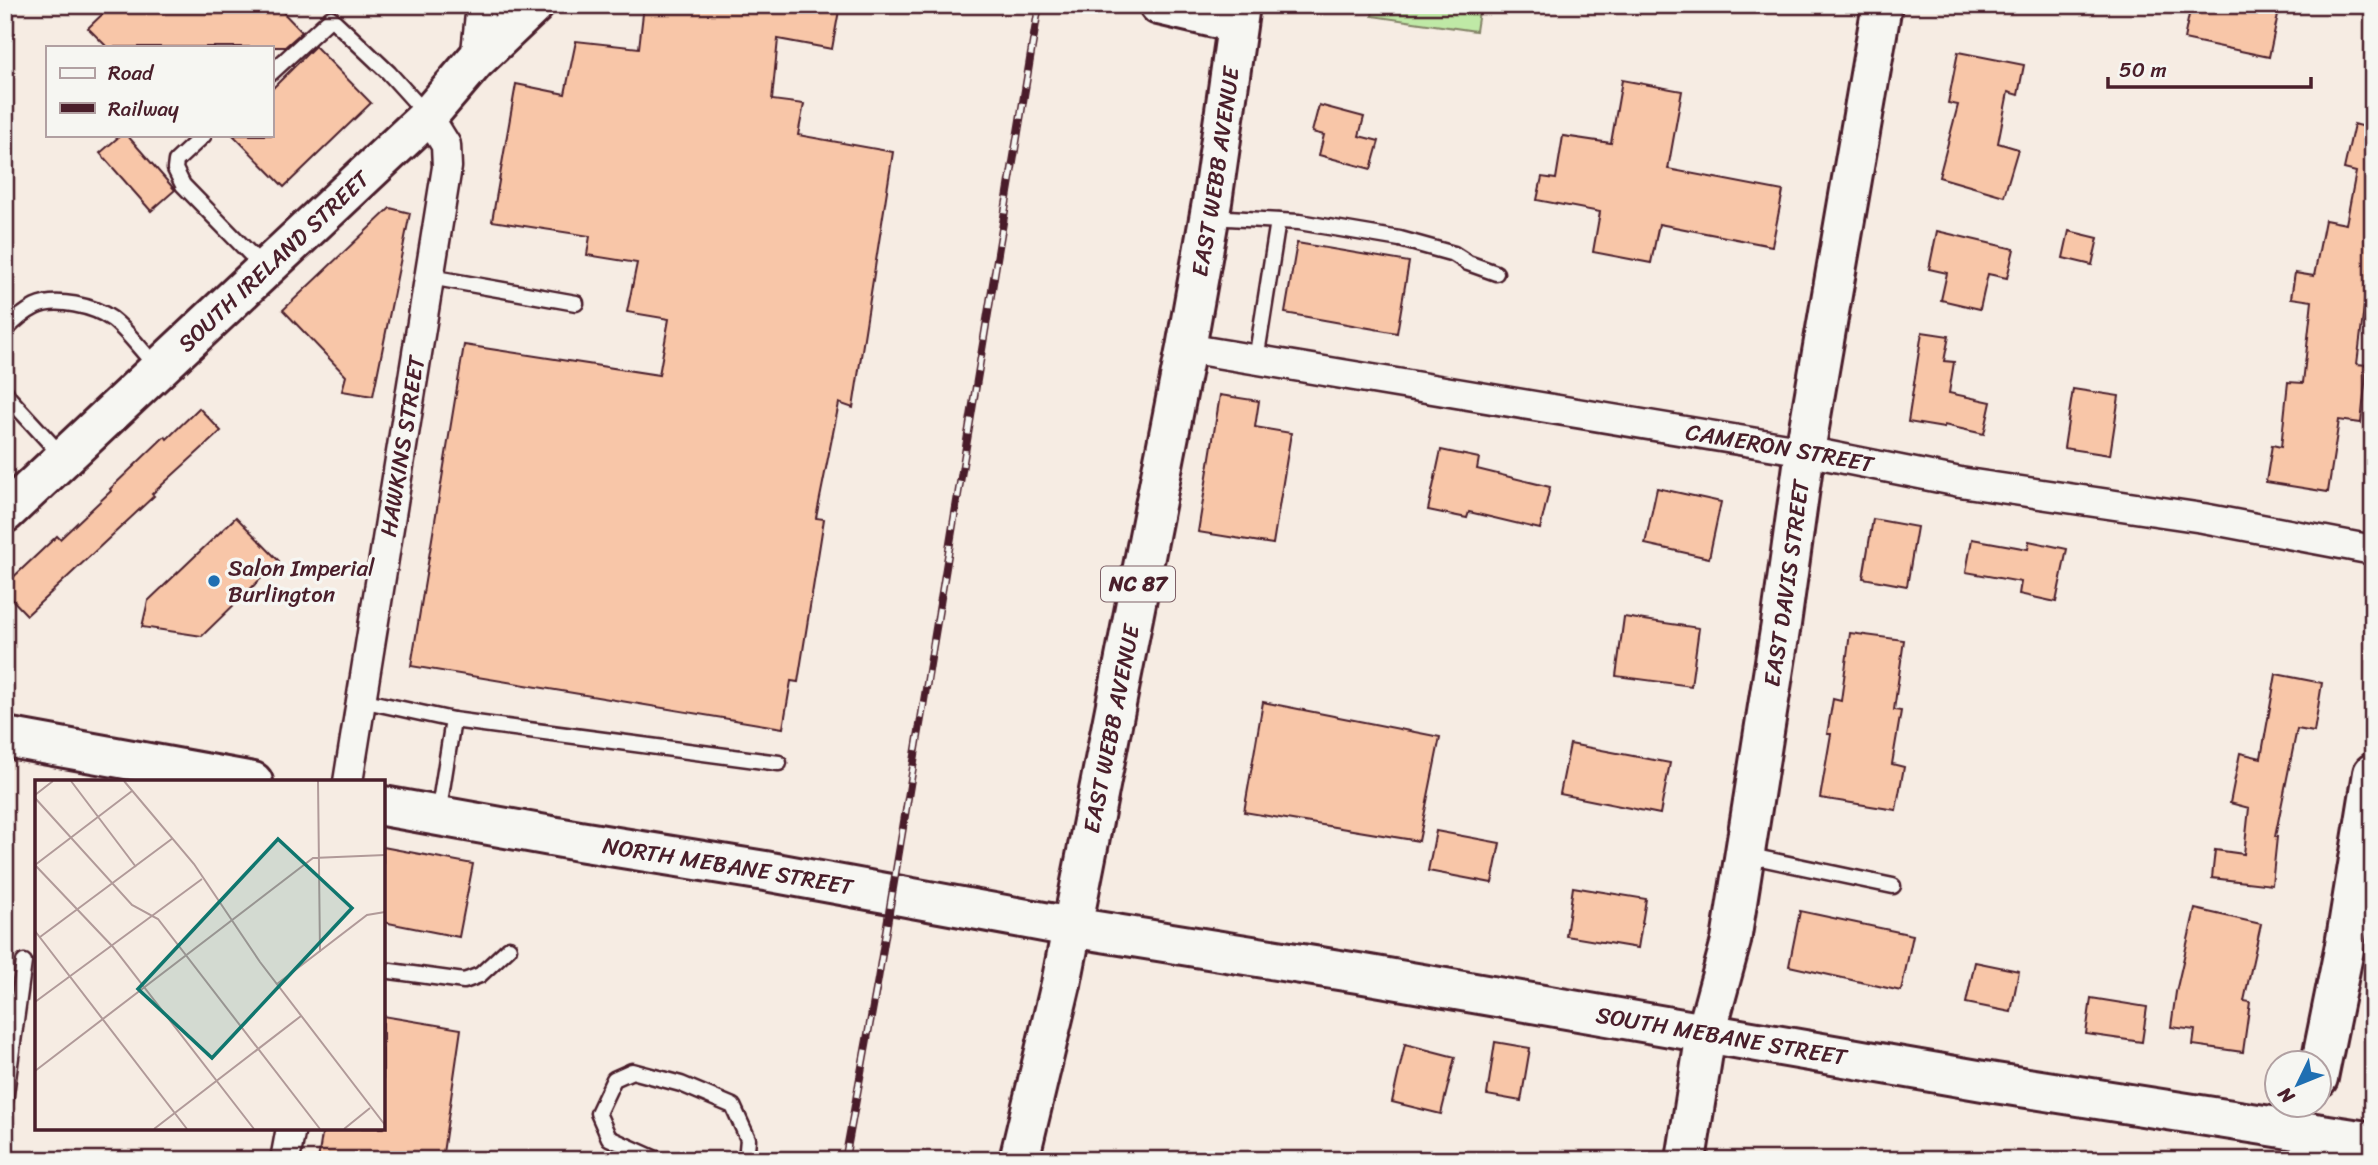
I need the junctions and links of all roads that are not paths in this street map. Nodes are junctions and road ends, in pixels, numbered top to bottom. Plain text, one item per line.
1 (481, 5) edge
2 (534, 5) edge
3 (1159, 5) edge
4 (1882, 5) edge
5 (1238, 14) edge
6 (475, 61) junction
7 (273, 71) edge
8 (428, 116) junction
9 (203, 136) edge
10 (1209, 216) junction
11 (1278, 221) junction
12 (264, 268) junction
13 (1496, 273) dead end
14 (430, 277) junction
15 (576, 303) dead end
16 (5, 331) edge
17 (1186, 348) junction
18 (1256, 360) junction
19 (158, 368) junction
20 (5, 391) edge
21 (1805, 451) junction
22 (64, 458) junction
23 (5, 513) edge
24 (2373, 550) edge
25 (361, 700) junction
26 (453, 719) junction
27 (5, 737) edge
28 (779, 763) dead end
29 (2373, 773) edge
30 (242, 780) edge
31 (348, 780) edge
32 (385, 806) edge
33 (438, 816) junction
34 (1745, 855) junction
35 (1893, 886) dead end
36 (1072, 927) junction
37 (509, 948) dead end
38 (24, 962) dead end
39 (385, 970) edge
40 (1706, 1032) junction
41 (2325, 1050) edge
42 (5, 1101) edge
43 (290, 1130) edge
44 (2308, 1132) edge
45 (2373, 1142) edge
46 (285, 1160) edge
47 (658, 1160) edge
48 (746, 1160) edge
49 (1019, 1160) edge
50 (1686, 1160) edge

1 - 6 street
2 - 6 main road, SOUTH IRELAND STREET
3 - 5 main road
4 - 21 main road, EAST DAVIS STREET
5 - 10 main road, EAST WEBB AVENUE / NC 87
6 - 8 main road, SOUTH IRELAND STREET
7 - 8 lane
8 - 12 main road, SOUTH IRELAND STREET
8 - 14 street, HAWKINS STREET
9 - 12 lane
10 - 11 lane
10 - 17 main road, EAST WEBB AVENUE / NC 87
11 - 13 lane
11 - 18 lane
12 - 19 main road, SOUTH IRELAND STREET
14 - 15 lane
14 - 25 street, HAWKINS STREET
16 - 19 lane
17 - 18 street, CAMERON STREET
17 - 36 main road, EAST WEBB AVENUE / NC 87
18 - 21 street, CAMERON STREET
19 - 22 main road, SOUTH IRELAND STREET
20 - 22 lane
21 - 24 street, CAMERON STREET
21 - 34 main road, EAST DAVIS STREET
22 - 23 main road, SOUTH IRELAND STREET
25 - 26 lane
25 - 31 street, HAWKINS STREET
26 - 28 lane
26 - 33 lane
27 - 30 main road
29 - 41 main road
32 - 33 main road, NORTH MEBANE STREET
33 - 36 main road, NORTH MEBANE STREET
34 - 35 lane
34 - 40 main road, EAST DAVIS STREET
36 - 40 main road, SOUTH MEBANE STREET
36 - 49 main road, EAST WEBB AVENUE / NC 87
37 - 39 lane
38 - 42 lane
40 - 44 main road, SOUTH MEBANE STREET
40 - 50 main road, EAST DAVIS STREET
43 - 46 street
44 - 45 main road, SOUTH MEBANE STREET
47 - 48 lane

